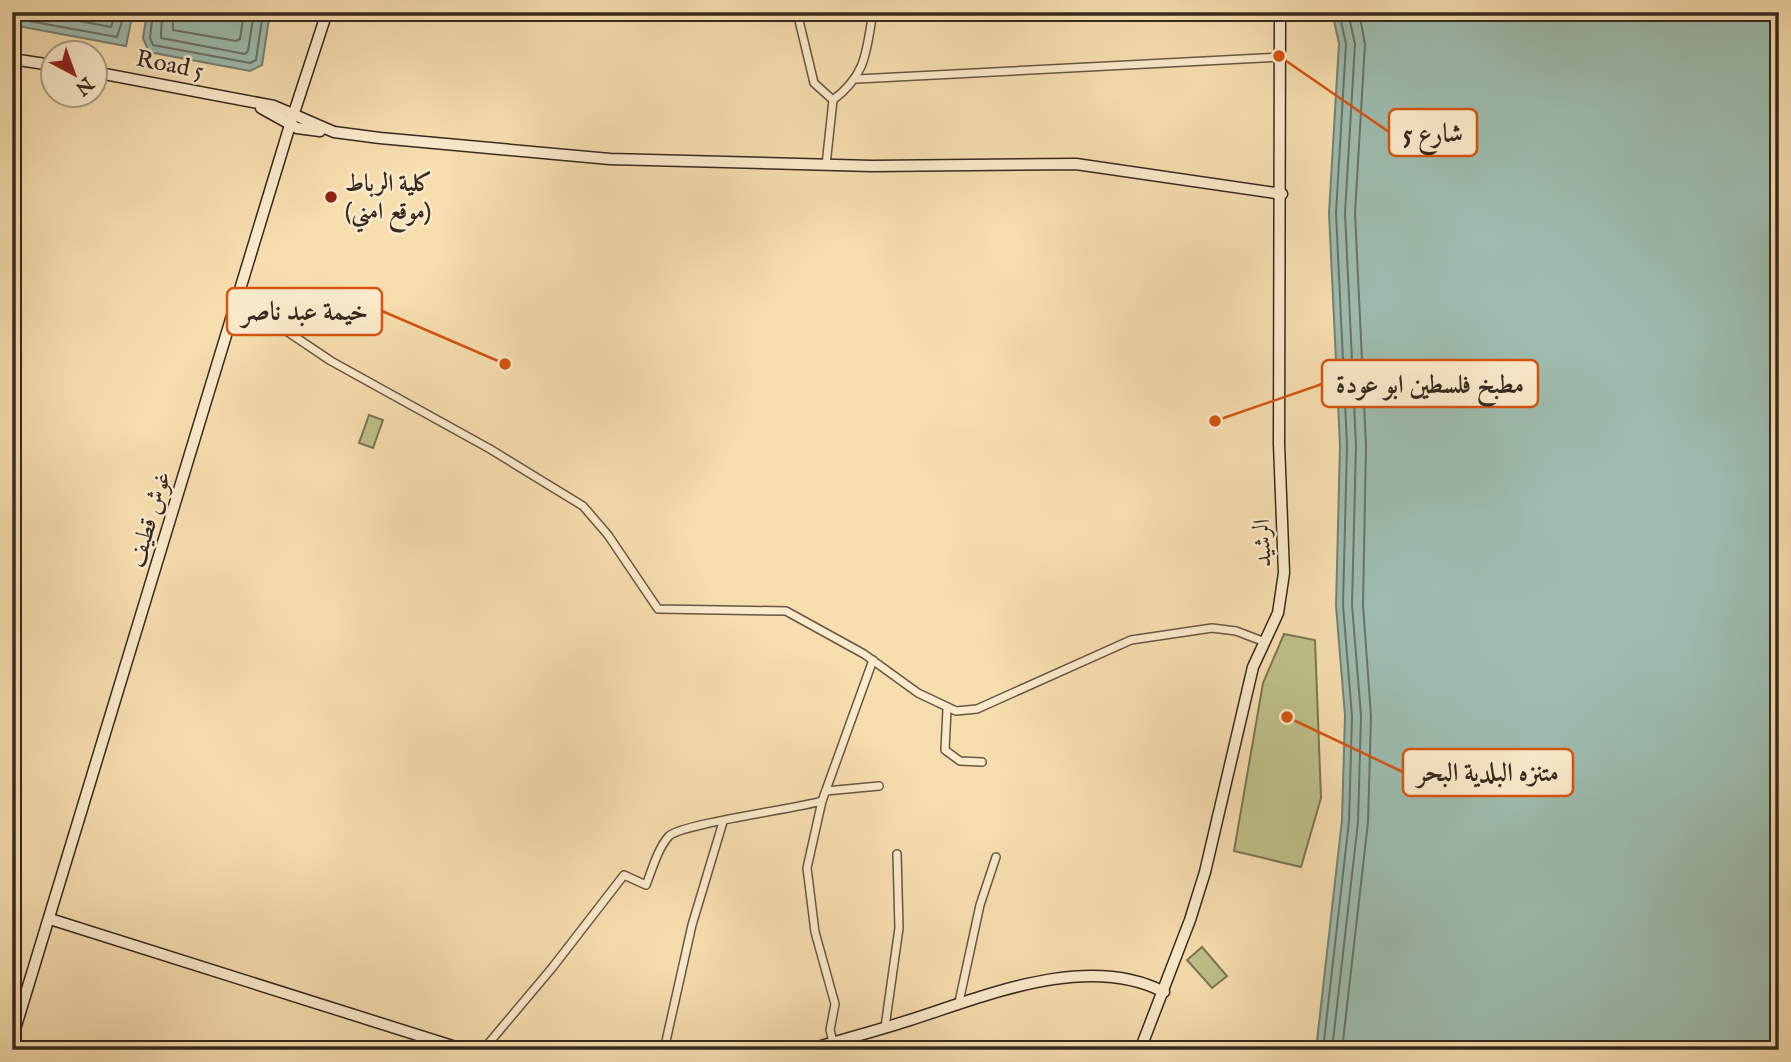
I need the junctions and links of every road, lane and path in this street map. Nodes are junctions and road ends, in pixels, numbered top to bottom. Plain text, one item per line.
1 (327, 12) edge
2 (797, 12) edge
3 (873, 12) edge
4 (1280, 12) edge
5 (1281, 57) junction
6 (12, 59) edge
7 (38, 63) edge
8 (108, 74) edge
9 (857, 79) junction
10 (237, 100) junction
11 (833, 100) junction
12 (294, 113) junction
13 (290, 125) junction
14 (334, 132) junction
15 (826, 165) junction
16 (1282, 194) junction
17 (237, 303) junction
18 (1265, 642) junction
19 (873, 660) junction
20 (947, 709) junction
21 (982, 762) dead end
22 (879, 786) dead end
23 (826, 791) junction
24 (822, 801) junction
25 (723, 822) junction
26 (897, 854) dead end
27 (996, 857) dead end
28 (50, 919) junction
29 (1164, 992) junction
30 (959, 1002) junction
31 (886, 1027) junction
32 (12, 1039) edge
33 (833, 1042) junction
34 (465, 1050) edge
35 (483, 1050) edge
36 (664, 1050) edge
37 (807, 1050) edge
38 (1140, 1050) edge

1 - 12 main road, غوش قطيف
2 - 11 street
3 - 9 street
4 - 5 main road, الرشيد
5 - 9 street
5 - 16 main road, الرشيد
6 - 7 main road
8 - 10 main road, Road 5
9 - 11 street
10 - 12 main road
10 - 13 main road
11 - 15 street
12 - 13 main road, غوش قطيف
12 - 14 main road
13 - 14 main road
13 - 17 main road, غوش قطيف
14 - 15 main road
15 - 16 main road
16 - 18 main road, الرشيد
17 - 19 street
17 - 28 main road, غوش قطيف
18 - 20 street
18 - 29 main road, الرشيد
19 - 20 street
19 - 23 street
20 - 21 street
22 - 23 street
23 - 24 street
24 - 25 street
24 - 33 street
25 - 35 street
25 - 36 street
26 - 31 street
27 - 30 street
28 - 32 main road, غوش قطيف
28 - 34 main road
29 - 30 main road
29 - 38 main road, الرشيد
30 - 31 main road
31 - 33 main road
33 - 37 main road

